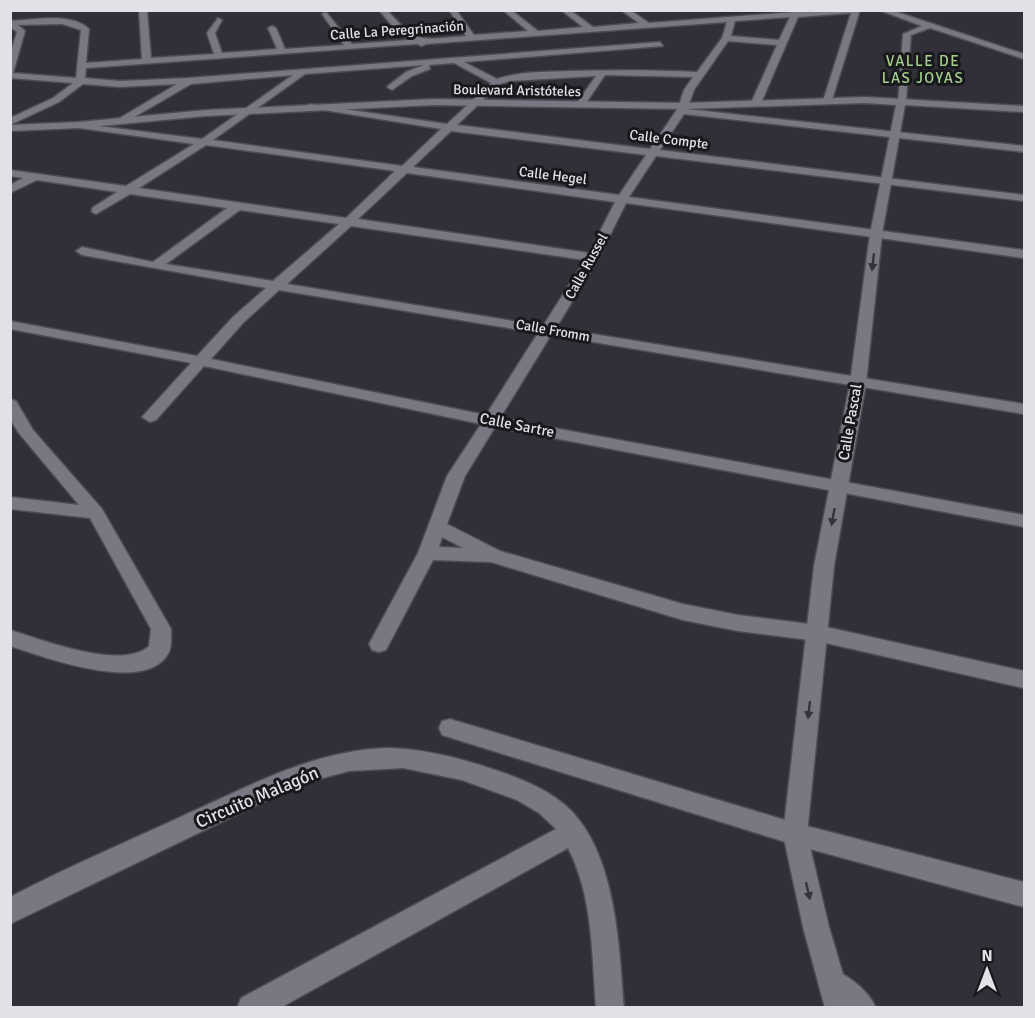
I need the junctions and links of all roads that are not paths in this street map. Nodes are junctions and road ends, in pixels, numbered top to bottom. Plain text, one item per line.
1 (143, 10) edge
2 (382, 10) edge
3 (452, 10) edge
4 (506, 10) edge
5 (564, 10) edge
6 (624, 10) edge
7 (687, 10) edge
8 (747, 10) edge
9 (856, 10) edge
10 (882, 10) edge
11 (811, 12) edge
12 (10, 13) edge
13 (52, 13) dead end
14 (326, 14) dead end
15 (795, 14) junction
16 (760, 17) junction
17 (218, 20) dead end
18 (731, 20) junction
19 (704, 22) junction
20 (10, 23) edge
21 (676, 24) junction
22 (650, 26) junction
23 (929, 26) junction
24 (272, 28) dead end
25 (591, 29) junction
26 (537, 34) junction
27 (472, 38) junction
28 (726, 38) junction
29 (418, 42) junction
30 (781, 43) junction
31 (660, 44) junction
32 (351, 48) junction
33 (429, 48) dead end
34 (282, 52) junction
35 (219, 56) junction
36 (1024, 57) edge
37 (445, 59) junction
38 (147, 62) junction
39 (395, 65) junction
40 (641, 65) junction
41 (83, 66) junction
42 (11, 72) edge
43 (302, 72) junction
44 (408, 74) junction
45 (602, 74) junction
46 (700, 75) junction
47 (188, 81) junction
48 (80, 82) junction
49 (497, 82) junction
50 (392, 87) dead end
51 (828, 101) junction
52 (901, 101) junction
53 (477, 103) junction
54 (756, 103) junction
55 (581, 104) junction
56 (310, 107) junction
57 (682, 109) junction
58 (1024, 109) edge
59 (247, 111) junction
60 (124, 120) junction
61 (10, 122) edge
62 (79, 125) junction
63 (447, 127) junction
64 (10, 128) edge
65 (894, 136) junction
66 (204, 142) junction
67 (1024, 149) edge
68 (653, 152) junction
69 (404, 170) junction
70 (10, 173) edge
71 (36, 176) junction
72 (885, 181) junction
73 (10, 190) edge
74 (130, 190) junction
75 (1024, 198) edge
76 (622, 199) junction
77 (237, 206) junction
78 (96, 210) dead end
79 (348, 222) junction
80 (876, 234) junction
81 (82, 251) dead end
82 (1024, 254) edge
83 (593, 257) junction
84 (155, 266) junction
85 (279, 285) junction
86 (10, 325) edge
87 (550, 330) junction
88 (201, 362) junction
89 (858, 383) junction
90 (10, 404) edge
91 (1024, 409) edge
92 (150, 417) dead end
93 (490, 421) junction
94 (839, 485) junction
95 (10, 502) edge
96 (96, 513) junction
97 (1024, 521) edge
98 (438, 527) junction
99 (427, 553) junction
100 (494, 556) junction
101 (817, 633) junction
102 (10, 638) edge
103 (379, 644) dead end
104 (1024, 680) edge
105 (450, 728) dead end
106 (573, 831) junction
107 (795, 834) junction
108 (1024, 895) edge
109 (10, 911) edge
110 (836, 996) edge
111 (251, 1008) edge
112 (610, 1008) edge
113 (862, 1008) edge

1 - 38 street
2 - 29 street
3 - 27 street
4 - 26 street
5 - 25 street
6 - 22 street
7 - 19 street
8 - 16 street
9 - 11 street, Calle La Peregrinación
9 - 51 street
10 - 23 street
11 - 15 street, Calle La Peregrinación
12 - 13 street
14 - 32 street
15 - 16 street, Calle La Peregrinación
15 - 30 street
16 - 18 street, Calle La Peregrinación
17 - 35 street
18 - 19 street, Calle La Peregrinación
18 - 28 street, Calle Russel
19 - 21 street, Calle La Peregrinación
20 - 41 street
20 - 42 street
21 - 22 street, Calle La Peregrinación
21 - 31 street
22 - 25 street, Calle La Peregrinación
23 - 36 street
23 - 52 street, Calle Pascal
24 - 34 street
25 - 26 street, Calle La Peregrinación
26 - 27 street, Calle La Peregrinación
27 - 29 street, Calle La Peregrinación
28 - 30 street
28 - 46 street, Calle Russel
29 - 32 street, Calle La Peregrinación
29 - 33 street
30 - 54 street
31 - 37 street
31 - 40 street
32 - 34 street, Calle La Peregrinación
34 - 35 street, Calle La Peregrinación
35 - 38 street, Calle La Peregrinación
37 - 39 street
37 - 44 street
37 - 49 street
38 - 41 street, Calle La Peregrinación
39 - 43 street
39 - 44 street
40 - 45 street
40 - 46 street
41 - 48 street
42 - 48 street
43 - 47 street
43 - 59 street
44 - 50 street
45 - 49 street
45 - 55 street
46 - 57 street, Calle Russel
47 - 48 street
47 - 60 street
48 - 61 street
49 - 53 street
51 - 52 street, Boulevard Aristóteles
51 - 54 street, Boulevard Aristóteles
52 - 58 street, Boulevard Aristóteles
52 - 65 street, Calle Pascal
53 - 55 street, Boulevard Aristóteles
53 - 56 street, Boulevard Aristóteles
53 - 63 street
54 - 57 street, Boulevard Aristóteles
55 - 57 street, Boulevard Aristóteles
56 - 59 street, Boulevard Aristóteles
56 - 63 street, Calle Compte
57 - 65 street
57 - 68 street, Calle Russel
59 - 60 street, Boulevard Aristóteles
59 - 66 street
60 - 62 street, Boulevard Aristóteles
62 - 64 street, Boulevard Aristóteles
62 - 66 street, Calle Hegel
63 - 68 street, Calle Compte
63 - 69 street
65 - 67 street
65 - 72 street, Calle Pascal
66 - 69 street, Calle Hegel
66 - 74 street
68 - 72 street, Calle Compte
68 - 76 street, Calle Russel
69 - 76 street, Calle Hegel
69 - 79 street
70 - 71 street
71 - 73 street
71 - 74 street
72 - 75 street, Calle Compte
72 - 80 street, Calle Pascal
74 - 77 street
74 - 78 street
76 - 80 street, Calle Hegel
76 - 83 street, Calle Russel
77 - 79 street
77 - 84 street
79 - 83 street
79 - 85 street
80 - 82 street, Calle Hegel
80 -> 89 street, Calle Pascal
81 - 84 street, Calle Fromm
83 - 87 street, Calle Russel
84 - 85 street, Calle Fromm
85 - 87 street, Calle Fromm
85 - 88 street
86 - 88 street, Calle Sartre
87 - 89 street, Calle Fromm
87 - 93 street, Calle Russel
88 - 92 street
88 - 93 street, Calle Sartre
89 - 91 street, Calle Fromm
89 - 94 street, Calle Pascal
90 - 96 street
93 - 94 street, Calle Sartre
93 - 98 street, Calle Russel
94 - 97 street, Calle Sartre
94 -> 101 street, Calle Pascal
95 - 96 street
96 - 102 street
98 - 99 street, Calle Russel
98 - 100 street
99 - 100 street
99 - 103 street, Calle Russel
100 - 101 street
101 - 104 street
101 -> 107 street, Calle Pascal
105 - 107 street
106 - 109 street, Circuito Malagón
106 - 111 street
106 - 112 street, Circuito Malagón
107 - 108 street
107 -> 110 street, Calle Pascal
110 - 113 street

